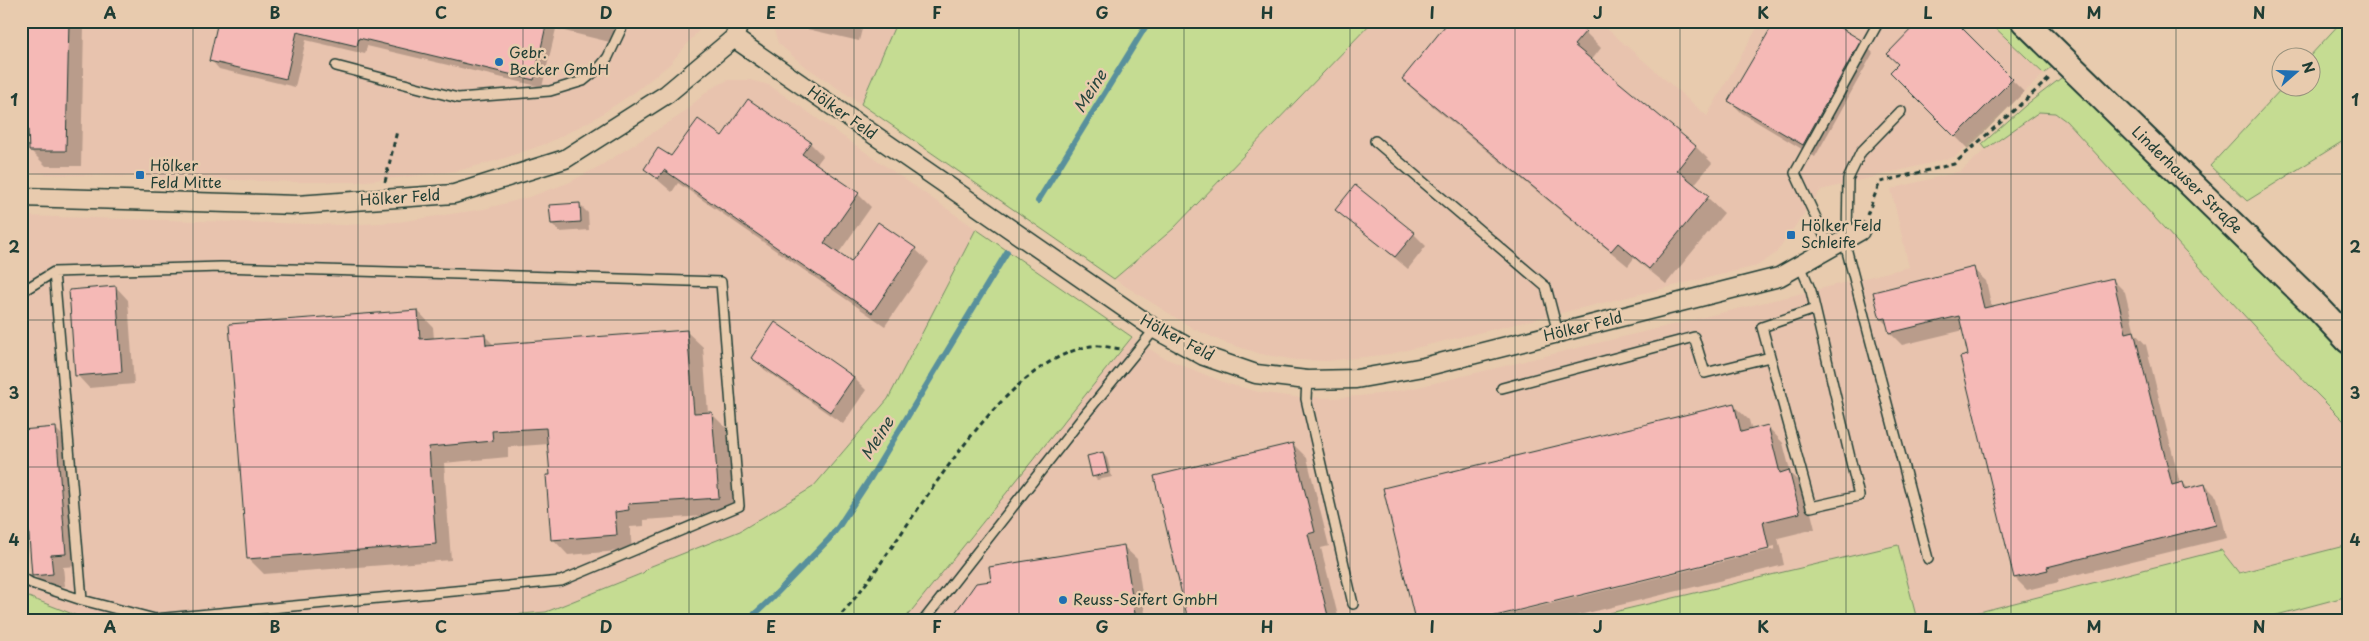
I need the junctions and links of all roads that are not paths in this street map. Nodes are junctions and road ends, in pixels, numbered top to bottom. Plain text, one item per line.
1 (625, 21) edge
2 (740, 21) edge
3 (1879, 21) edge
4 (2024, 21) edge
5 (734, 38) junction
6 (336, 66) dead end
7 (1901, 111) dead end
8 (1376, 141) dead end
9 (21, 197) edge
10 (1845, 239) junction
11 (1800, 265) junction
12 (54, 272) junction
13 (21, 292) edge
14 (1815, 309) junction
15 (1155, 330) junction
16 (1558, 333) junction
17 (2348, 340) edge
18 (1770, 357) junction
19 (1307, 380) junction
20 (1502, 388) dead end
21 (1928, 559) dead end
22 (21, 577) edge
23 (82, 600) junction
24 (1353, 604) dead end
25 (924, 620) edge

1 - 6 lane
2 - 5 street
3 - 10 lane
4 - 17 main road, Linderhauser Straße
5 - 9 street, Hölker Feld
5 - 15 street, Hölker Feld
7 - 10 lane
8 - 16 lane
10 - 11 street, Hölker Feld
10 - 21 lane
11 - 14 lane
11 - 16 street, Hölker Feld
12 - 13 lane
12 - 23 lane
12 - 23 lane
14 - 18 lane
14 - 18 lane
15 - 19 street, Hölker Feld
15 - 25 lane
16 - 19 street, Hölker Feld
18 - 20 lane
19 - 24 lane
22 - 23 lane

